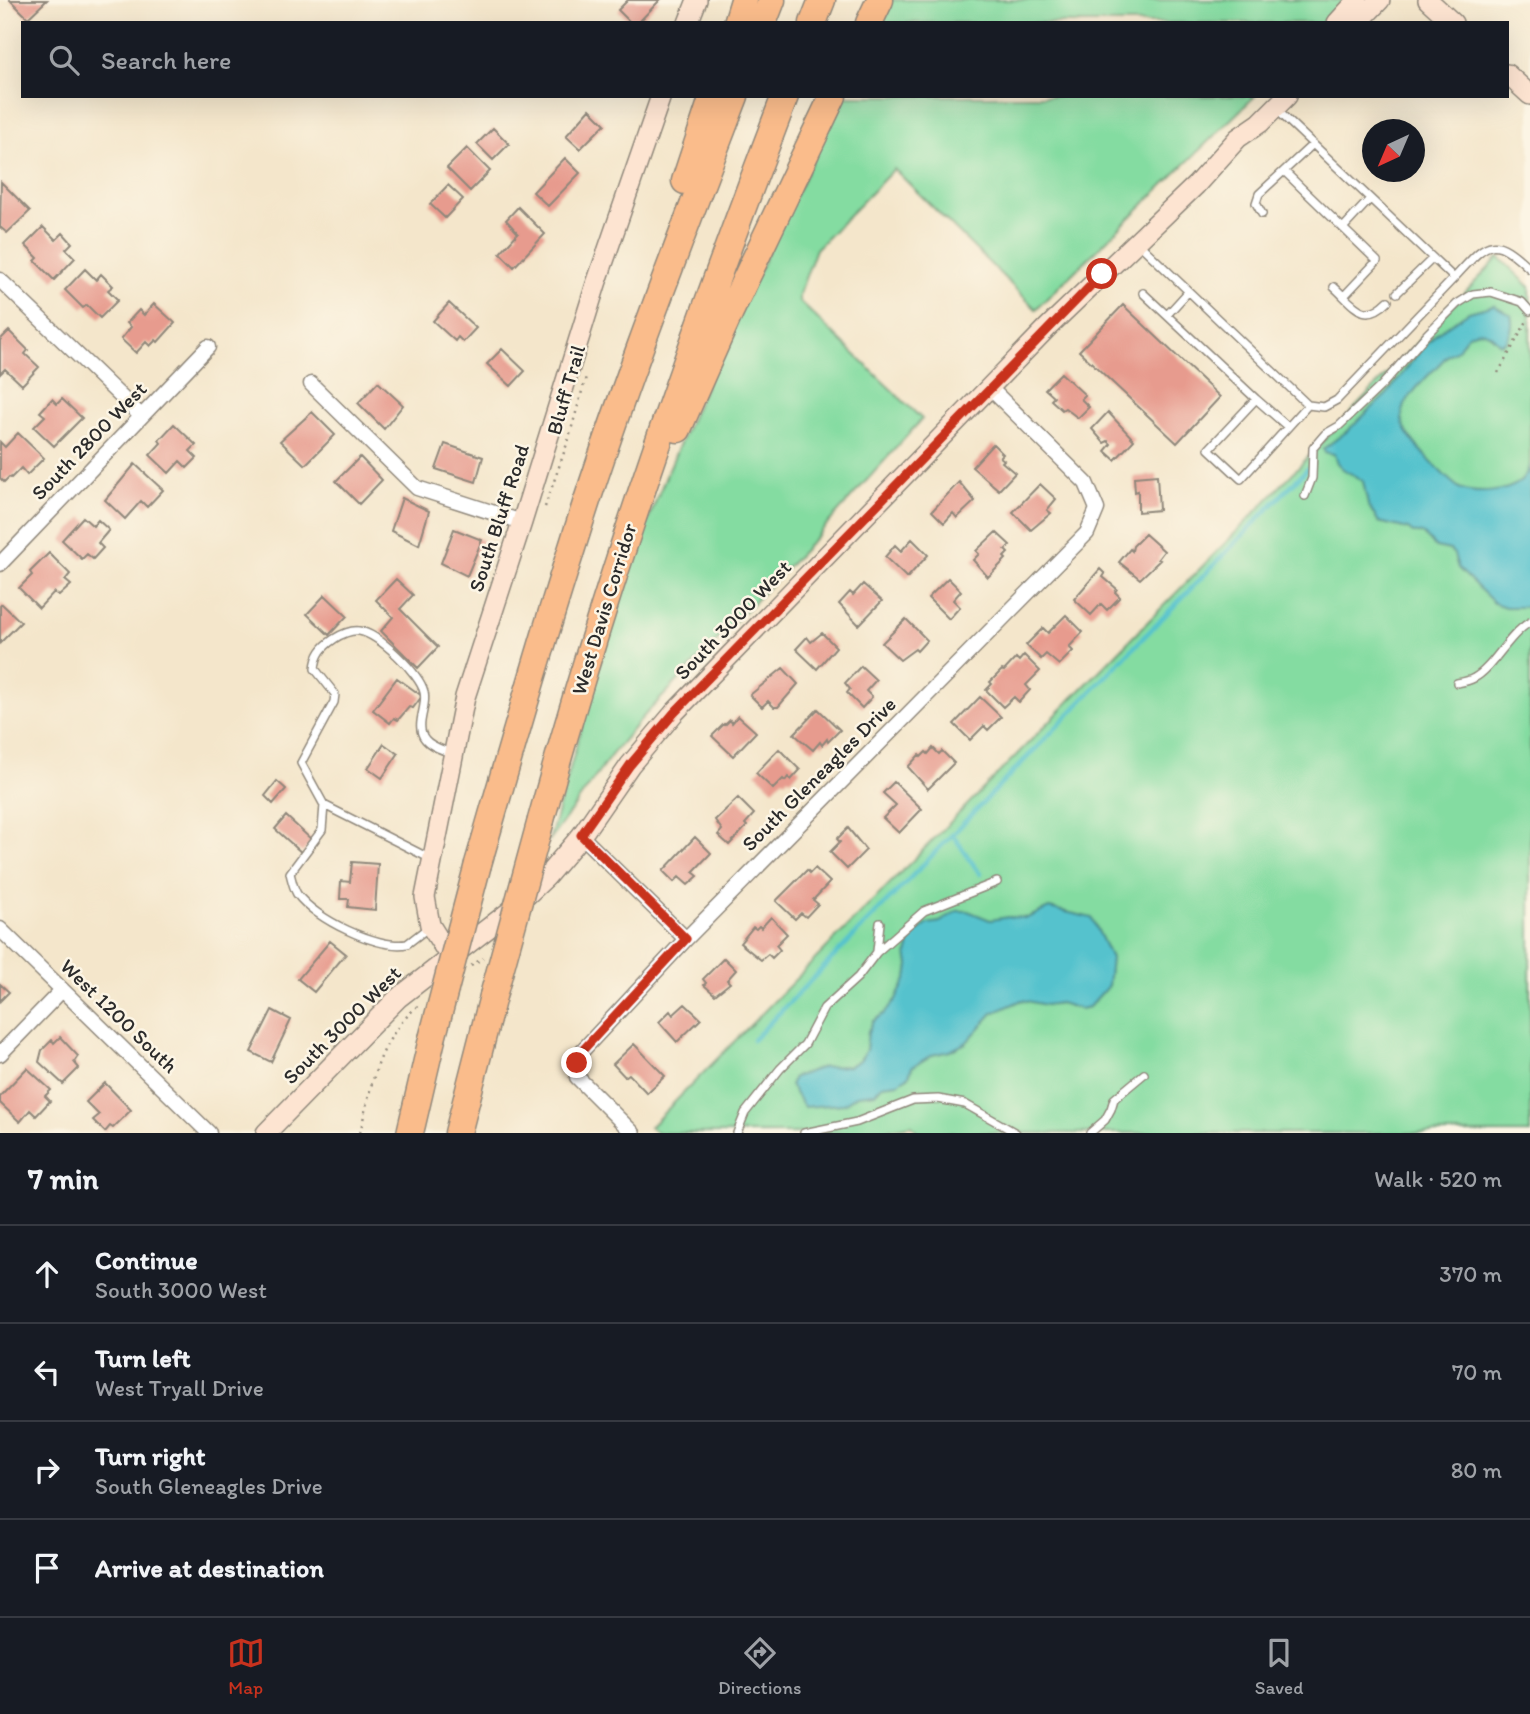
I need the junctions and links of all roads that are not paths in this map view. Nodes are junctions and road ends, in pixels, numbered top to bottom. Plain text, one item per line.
1 (697, 0) edge
2 (744, 0) edge
3 (772, 0) edge
4 (822, 0) edge
5 (880, 0) edge
6 (1359, 0) edge
7 (1380, 0) edge
8 (1428, 0) edge
9 (689, 21) edge
10 (738, 21) edge
11 (765, 21) edge
12 (814, 21) edge
13 (870, 21) edge
14 (1339, 21) edge
15 (1360, 21) edge
16 (1450, 21) edge
17 (1509, 76) edge
18 (1530, 95) edge
19 (660, 98) edge
20 (712, 98) edge
21 (734, 98) edge
22 (784, 98) edge
23 (832, 98) edge
24 (1277, 100) edge
25 (1313, 144) junction
26 (1284, 171) junction
27 (1370, 199) junction
28 (1262, 214) dead end
29 (1343, 228) junction
30 (1137, 242) junction
31 (1433, 258) junction
32 (1530, 270) edge
33 (1454, 278) junction
34 (0, 280) edge
35 (1334, 287) dead end
36 (1188, 292) junction
37 (1143, 293) dead end
38 (1397, 293) dead end
39 (1344, 296) junction
40 (1388, 301) dead end
41 (1530, 313) edge
42 (1167, 316) junction
43 (208, 347) dead end
44 (311, 384) dead end
45 (990, 387) junction
46 (1256, 399) junction
47 (1308, 405) junction
48 (141, 416) junction
49 (1288, 427) junction
50 (1304, 496) dead end
51 (584, 513) junction
52 (522, 522) junction
53 (626, 538) junction
54 (0, 564) edge
55 (1530, 622) edge
56 (1457, 683) dead end
57 (454, 754) junction
58 (324, 805) junction
59 (581, 835) junction
60 (432, 859) junction
61 (997, 882) dead end
62 (880, 923) dead end
63 (431, 926) junction
64 (0, 929) edge
65 (686, 939) junction
66 (877, 952) junction
67 (450, 957) junction
68 (62, 990) junction
69 (0, 1054) edge
70 (1144, 1074) dead end
71 (1003, 1129) edge
72 (209, 1133) edge
73 (266, 1133) edge
74 (410, 1133) edge
75 (458, 1133) edge
76 (633, 1133) edge
77 (737, 1133) edge
78 (804, 1133) edge
79 (1016, 1133) edge
80 (1090, 1133) edge

1 - 9 main road
2 - 10 highway
3 - 11 highway
4 - 12 highway
5 - 13 highway
6 - 14 main road
7 - 15 main road
8 - 16 main road
17 - 18 main road
19 - 52 main road, South Bluff Road
20 - 51 highway
21 - 51 highway
22 - 53 highway, West Davis Corridor
23 - 53 highway
24 - 25 lane
24 - 30 main road, South 3000 West
25 - 26 lane
25 - 27 lane
26 - 28 lane
26 - 29 lane
27 - 29 lane
27 - 31 lane
29 - 39 lane
30 - 36 lane
30 - 45 main road, South 3000 West
31 - 33 lane
31 - 38 lane
32 - 33 lane
33 - 47 lane
34 - 48 street
35 - 39 lane
36 - 42 lane
36 - 47 lane
37 - 42 lane
39 - 40 lane
41 - 50 lane
42 - 46 lane
43 - 48 street, South 2800 West
44 - 52 street
45 - 59 main road, South 3000 West
45 - 65 street, South Gleneagles Drive
46 - 49 lane
46 - 49 lane
47 - 49 lane
48 - 54 street, South 2800 West
51 - 74 highway, bridge
52 - 57 main road, South Bluff Road
53 - 75 highway, West Davis Corridor, bridge
55 - 56 lane
57 - 58 lane
57 - 60 main road, South Bluff Road
58 - 60 lane
58 - 63 lane
59 - 65 street
59 - 67 main road, South 3000 West
60 - 63 main road, South Bluff Road
61 - 66 lane
62 - 66 lane
63 - 67 main road, South Bluff Road
64 - 68 street, West 1200 South
65 - 76 street, South Gleneagles Drive
66 - 77 lane
67 - 73 main road, South 3000 West
68 - 69 street
68 - 72 street, West 1200 South
70 - 80 lane
71 - 78 lane
71 - 79 lane

